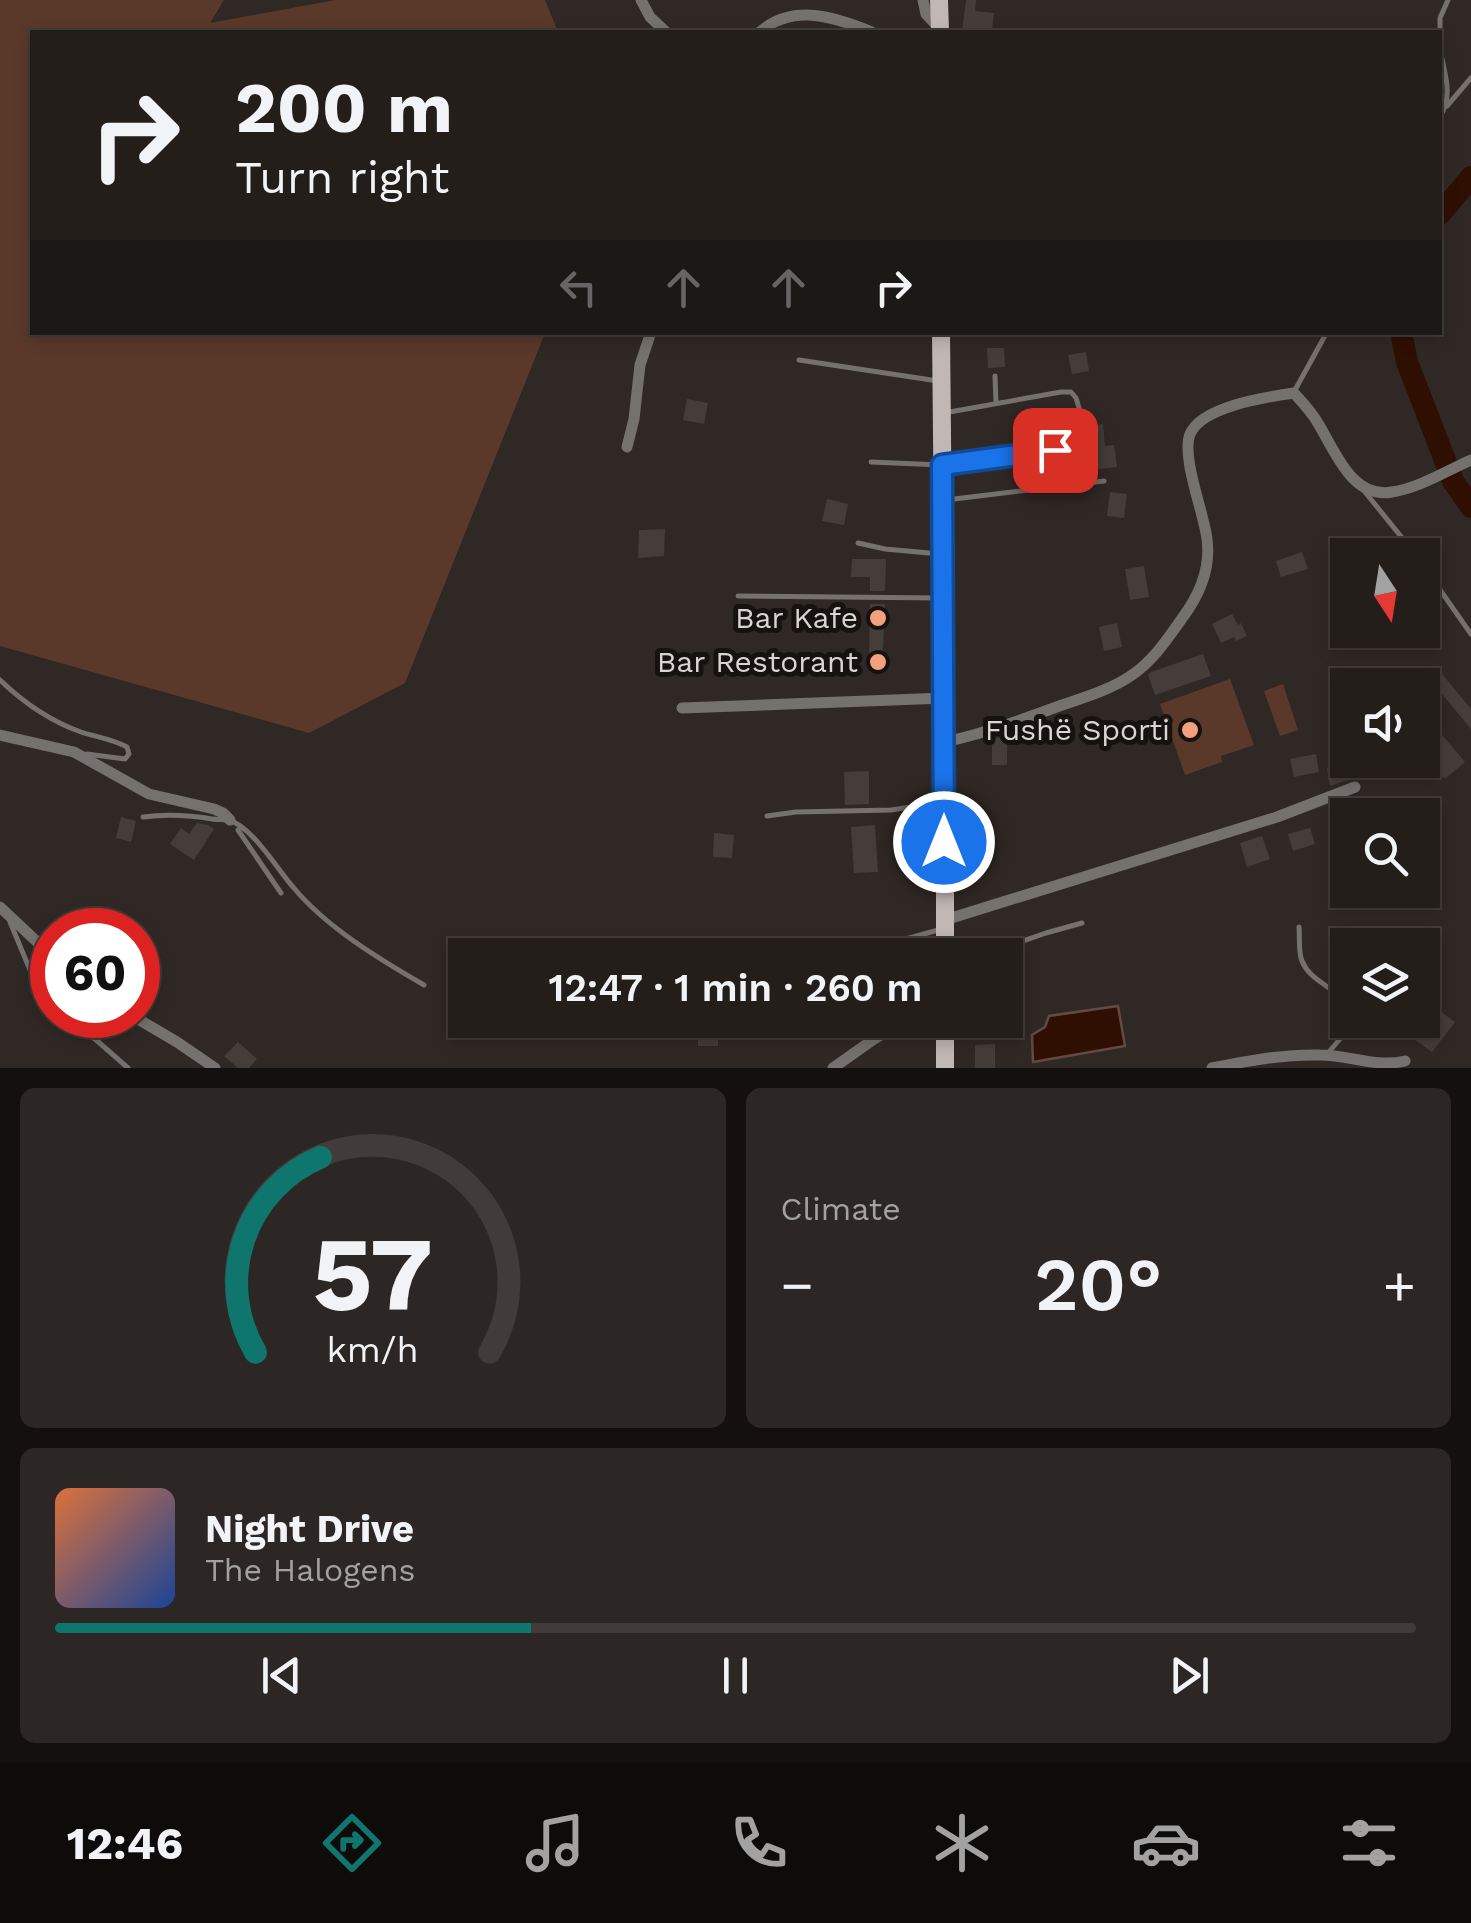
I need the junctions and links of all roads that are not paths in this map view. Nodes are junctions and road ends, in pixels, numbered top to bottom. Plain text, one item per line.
1 (641, 0) edge
2 (924, 0) edge
3 (939, 0) edge
4 (1448, 0) edge
5 (664, 30) edge
6 (763, 30) edge
7 (866, 30) edge
8 (940, 30) edge
9 (1440, 30) edge
10 (1442, 58) edge
11 (1471, 78) edge
12 (1447, 106) junction
13 (1442, 113) edge
14 (650, 335) edge
15 (941, 335) edge
16 (1324, 335) edge
17 (799, 360) dead end
18 (995, 376) dead end
19 (941, 381) junction
20 (1294, 393) junction
21 (996, 403) junction
22 (942, 414) junction
23 (1083, 420) dead end
24 (1090, 445) dead end
25 (627, 447) dead end
26 (1471, 460) edge
27 (871, 462) dead end
28 (942, 465) junction
29 (1104, 481) dead end
30 (1360, 486) junction
31 (943, 500) junction
32 (1402, 538) edge
33 (858, 543) dead end
34 (943, 554) junction
35 (1440, 590) edge
36 (738, 596) dead end
37 (944, 598) junction
38 (1471, 634) edge
39 (0, 680) edge
40 (945, 698) junction
41 (682, 708) dead end
42 (0, 735) edge
43 (946, 742) junction
44 (74, 752) junction
45 (1355, 787) dead end
46 (944, 802) junction
47 (767, 816) dead end
48 (142, 817) dead end
49 (230, 820) junction
50 (280, 892) dead end
51 (4, 911) edge
52 (945, 924) junction
53 (1082, 924) dead end
54 (1300, 927) dead end
55 (30, 935) edge
56 (901, 938) edge
57 (945, 938) edge
58 (1023, 941) edge
59 (30, 970) edge
60 (424, 985) dead end
61 (1330, 987) edge
62 (160, 1032) edge
63 (93, 1038) edge
64 (878, 1038) edge
65 (945, 1038) edge
66 (1340, 1038) edge
67 (1326, 1054) junction
68 (1405, 1061) dead end
69 (128, 1068) edge
70 (215, 1068) edge
71 (832, 1068) edge
72 (945, 1068) edge
73 (1212, 1068) edge

1 - 5 street
2 - 8 street
3 - 8 main road
4 - 9 lane
6 - 7 street
10 - 12 lane
11 - 12 lane
12 - 13 lane
14 - 25 street
15 - 19 main road
16 - 20 lane
17 - 19 lane
18 - 21 lane
19 - 22 main road
20 - 30 street
20 - 43 street
21 - 22 lane
21 - 23 lane
22 - 28 main road
24 - 28 lane
26 - 30 street
27 - 28 lane
28 - 31 main road
29 - 31 lane
30 - 32 lane
31 - 34 main road
33 - 34 lane
34 - 37 main road
35 - 38 lane
36 - 37 lane
37 - 40 main road
39 - 44 lane
40 - 41 street
40 - 43 main road
42 - 44 street
43 - 46 main road
44 - 49 street
45 - 52 street
46 - 47 lane
46 - 52 main road
48 - 49 lane
49 - 50 lane
49 - 60 lane
51 - 55 street
51 - 59 lane
52 - 56 lane
52 - 57 main road
53 - 58 lane
54 - 61 lane
62 - 70 street
63 - 69 lane
64 - 71 street
65 - 72 main road
66 - 67 lane
67 - 68 street
67 - 73 street

